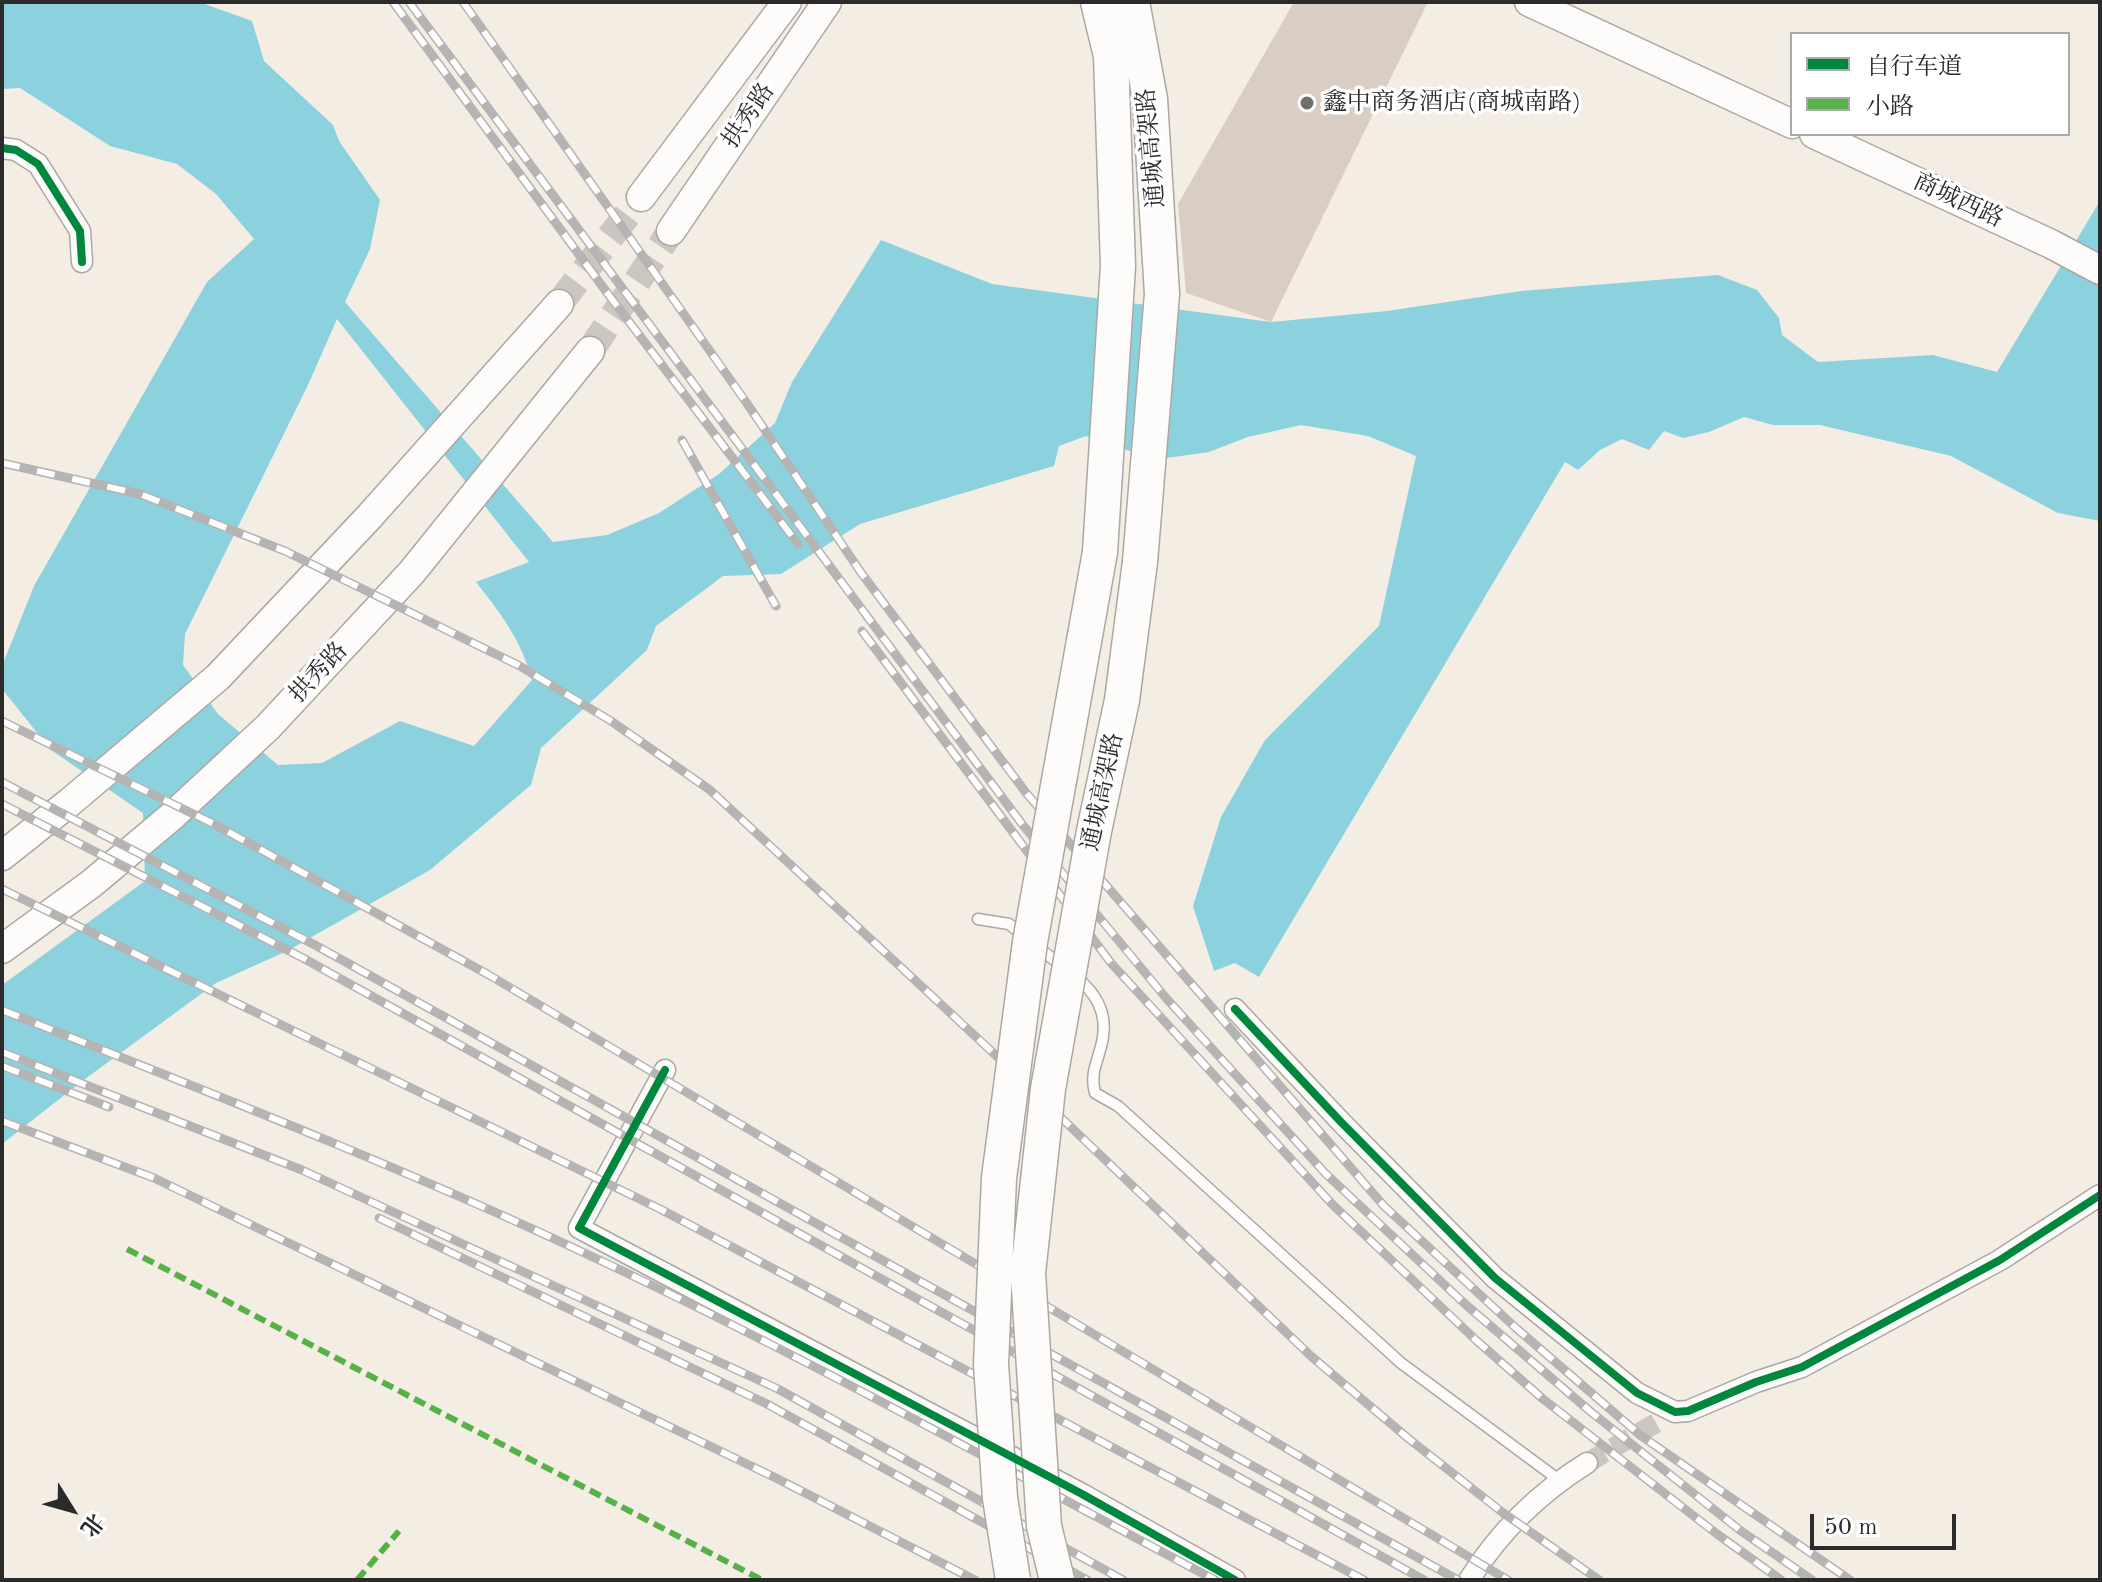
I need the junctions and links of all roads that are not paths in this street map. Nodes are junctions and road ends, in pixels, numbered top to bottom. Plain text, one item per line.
1 (787, 2) edge
2 (827, 2) edge
3 (1098, 2) edge
4 (1132, 2) edge
5 (1529, 2) edge
6 (1790, 123) edge
7 (1818, 136) edge
8 (2, 148) edge
9 (641, 197) tunnel mouth
10 (671, 231) tunnel mouth
11 (82, 262) dead end
12 (2100, 270) edge
13 (559, 304) tunnel mouth
14 (590, 351) tunnel mouth
15 (2, 856) edge
16 (978, 919) dead end
17 (2, 949) edge
18 (1235, 1009) dead end
19 (665, 1070) dead end
20 (2100, 1195) edge
21 (1675, 1412) junction
22 (1656, 1423) tunnel mouth
23 (1587, 1463) tunnel mouth
24 (1559, 1480) junction
25 (1013, 1580) edge
26 (1057, 1580) edge
27 (1235, 1580) edge
28 (1469, 1580) edge

1 - 9 main road, 拱秀路
2 - 10 main road, 拱秀路
3 - 25 highway, 通城高架路, bridge
4 - 26 highway, 通城高架路, bridge
5 - 6 main road
7 - 12 main road, 商城西路
8 - 11 street
13 - 15 main road
14 - 17 main road, 拱秀路
16 - 24 lane
18 - 21 street
19 - 27 street
20 - 21 street
21 - 22 street
23 - 24 street
24 - 28 street

